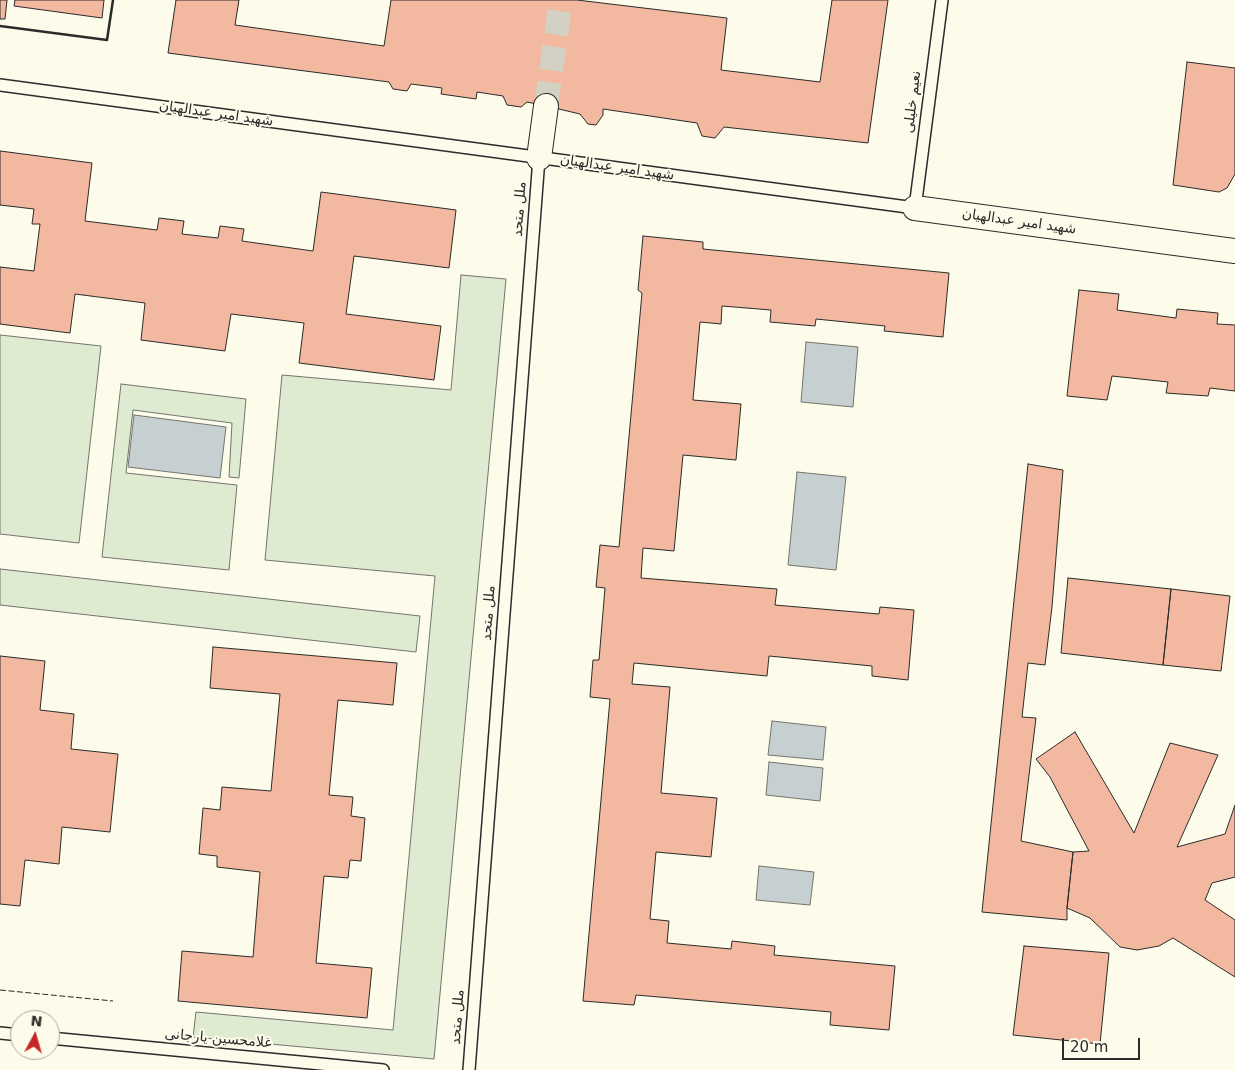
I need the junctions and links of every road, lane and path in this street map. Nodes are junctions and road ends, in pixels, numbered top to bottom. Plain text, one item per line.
1 (942, 0) edge
2 (0, 85) edge
3 (546, 106) tunnel mouth
4 (539, 158) junction
5 (914, 208) junction
6 (1235, 251) edge
7 (60, 1039) edge
8 (383, 1070) edge
9 (469, 1070) edge

1 - 5 lane, نعیم خلیلی
2 - 4 lane, شهید امیر عبدالهیان
3 - 4 street
4 - 5 lane, شهید امیر عبدالهیان
4 - 9 lane, ملل متحد
5 - 6 street, شهید امیر عبدالهیان
7 - 8 lane, غلامحسین یارجانی

